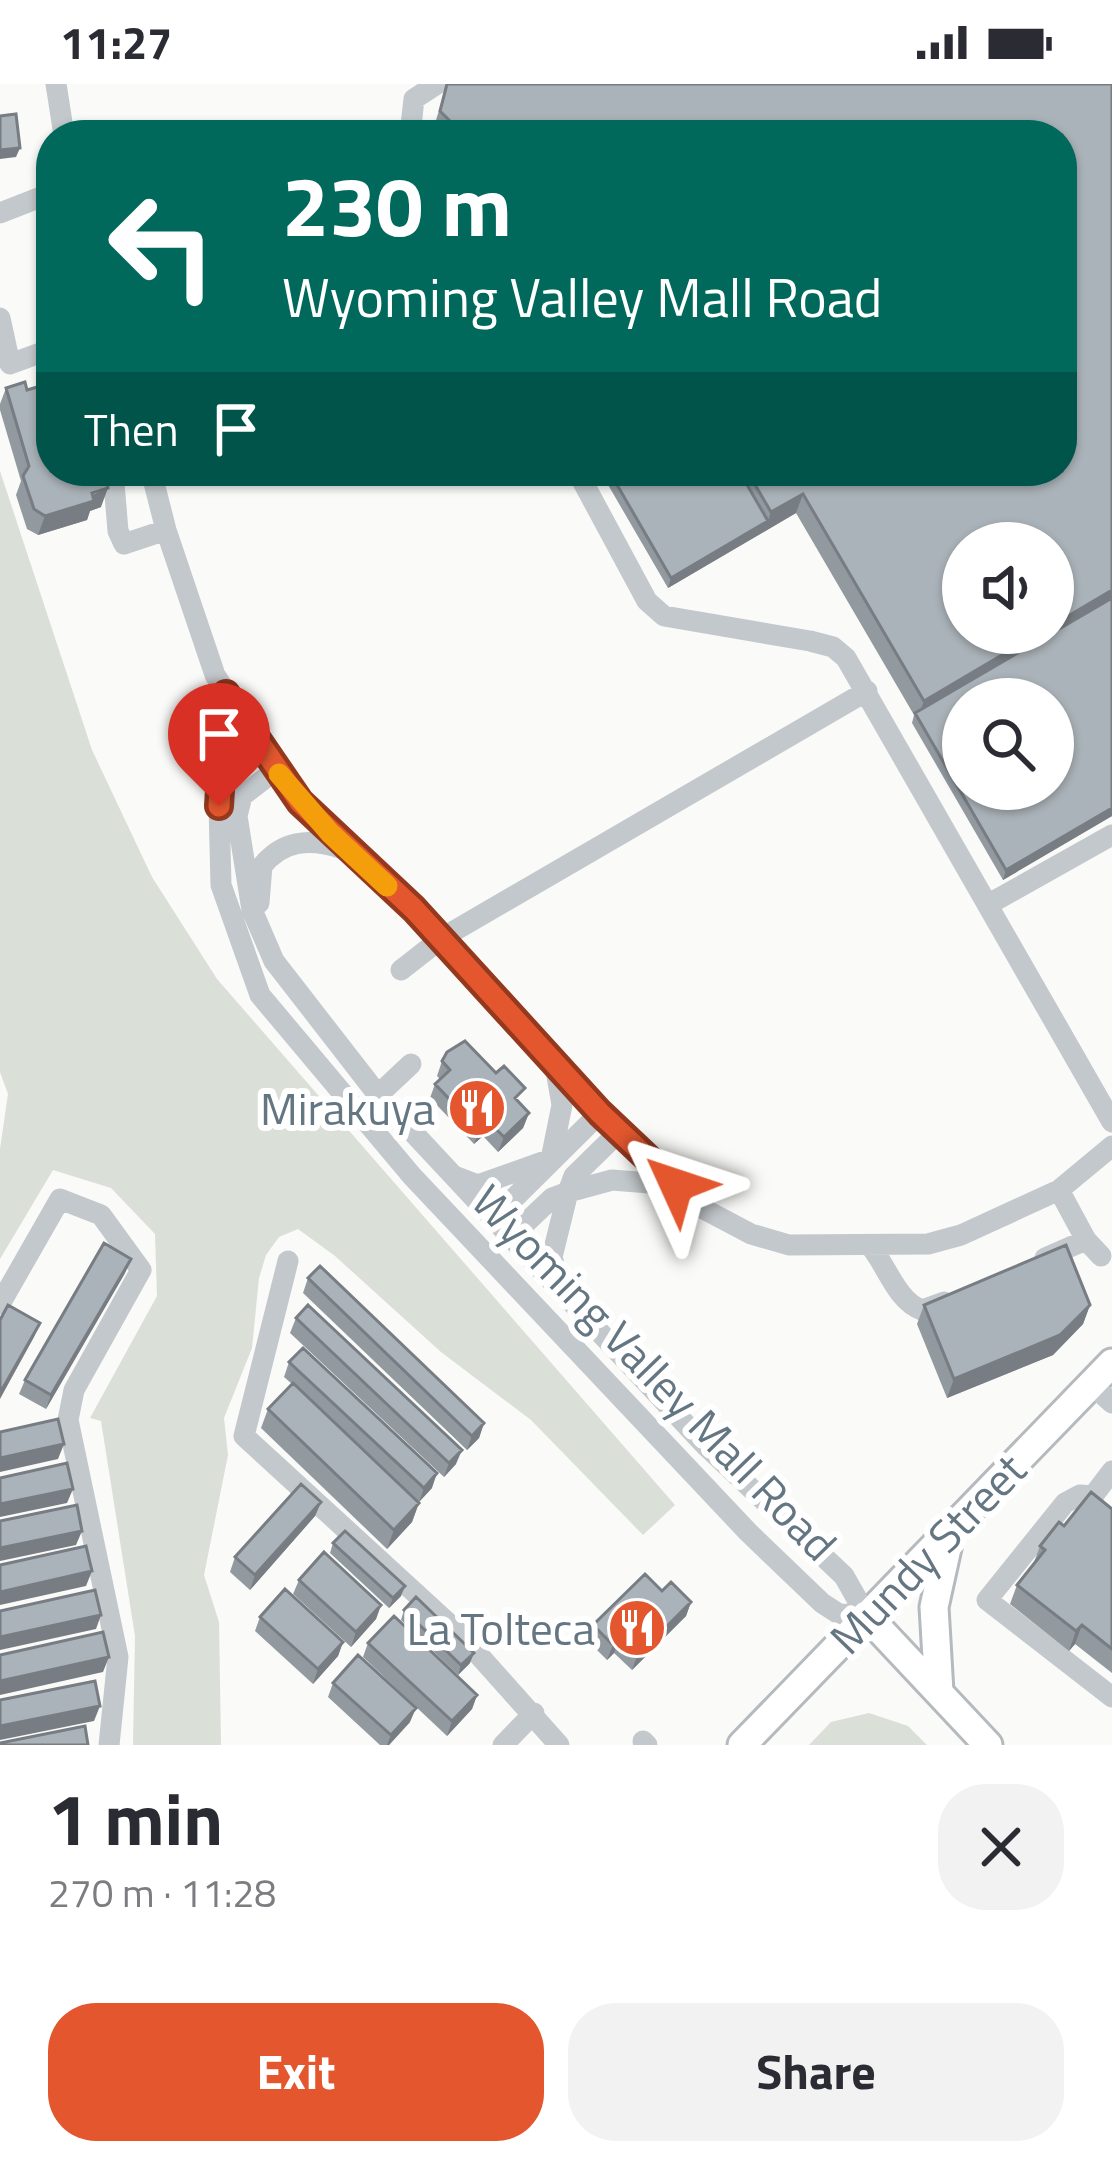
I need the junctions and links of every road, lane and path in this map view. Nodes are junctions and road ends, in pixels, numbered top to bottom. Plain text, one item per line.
1 (56, 84) edge
2 (437, 84) edge
3 (62, 120) edge
4 (412, 120) edge
5 (36, 199) edge
6 (0, 213) edge
7 (0, 318) edge
8 (36, 354) edge
9 (114, 486) edge
10 (156, 486) edge
11 (585, 486) edge
12 (166, 530) junction
13 (867, 691) junction
14 (226, 694) junction
15 (276, 770) junction
16 (1112, 835) edge
17 (347, 850) junction
18 (989, 904) junction
19 (442, 938) junction
20 (274, 961) junction
21 (401, 970) dead end
22 (554, 1059) junction
23 (411, 1064) dead end
24 (377, 1095) junction
25 (600, 1113) junction
26 (1112, 1122) edge
27 (619, 1132) junction
28 (1112, 1146) edge
29 (551, 1159) junction
30 (444, 1166) junction
31 (676, 1185) junction
32 (1059, 1190) junction
33 (568, 1192) junction
34 (494, 1219) junction
35 (511, 1238) junction
36 (871, 1247) junction
37 (288, 1261) dead end
38 (1021, 1268) edge
39 (955, 1297) edge
40 (568, 1300) junction
41 (0, 1304) edge
42 (1112, 1363) edge
43 (1101, 1394) edge
44 (1112, 1471) edge
45 (1094, 1496) junction
46 (1106, 1519) edge
47 (952, 1527) junction
48 (866, 1615) junction
49 (939, 1692) junction
50 (1112, 1697) edge
51 (534, 1712) junction
52 (109, 1745) edge
53 (503, 1745) edge
54 (559, 1745) edge
55 (742, 1745) edge
56 (988, 1745) edge

1 - 3 lane
2 - 4 lane
5 - 6 lane
7 - 8 lane
9 - 12 lane
10 - 12 lane, Wyoming Valley Mall Road
11 - 13 lane
12 - 14 lane, Wyoming Valley Mall Road
13 - 18 lane
13 - 19 lane
14 - 15 lane, Wyoming Valley Mall Road
14 - 48 lane, Wyoming Valley Mall Road
15 - 17 lane, Wyoming Valley Mall Road
15 - 20 lane
16 - 18 lane
17 - 19 lane, Wyoming Valley Mall Road
17 - 20 lane
18 - 26 lane
19 - 21 lane
19 - 22 lane, Wyoming Valley Mall Road
20 - 24 lane, Wyoming Valley Mall Road
22 - 25 lane, Wyoming Valley Mall Road
22 - 29 lane
23 - 24 lane
24 - 30 lane, Wyoming Valley Mall Road
25 - 27 lane, Wyoming Valley Mall Road
25 - 29 lane
27 - 31 lane, Wyoming Valley Mall Road
27 - 33 lane
28 - 32 lane, Wyoming Valley Mall Road
29 - 30 lane
29 - 34 lane
30 - 34 lane, Wyoming Valley Mall Road
31 - 33 lane
31 - 36 lane, Wyoming Valley Mall Road
32 - 36 lane, Wyoming Valley Mall Road
32 - 38 lane
33 - 35 lane
33 - 40 lane
34 - 35 lane, Wyoming Valley Mall Road
35 - 40 lane, Wyoming Valley Mall Road
36 - 39 lane
37 - 51 lane
40 - 48 lane, Wyoming Valley Mall Road
41 - 52 lane
42 - 43 main road, Mundy Street
43 - 47 main road, Mundy Street
44 - 45 lane
45 - 46 lane
45 - 50 lane
47 - 48 main road, Mundy Street
47 - 49 main road
48 - 49 main road
48 - 55 main road, Mundy Street
49 - 56 main road
51 - 53 lane
51 - 54 lane

